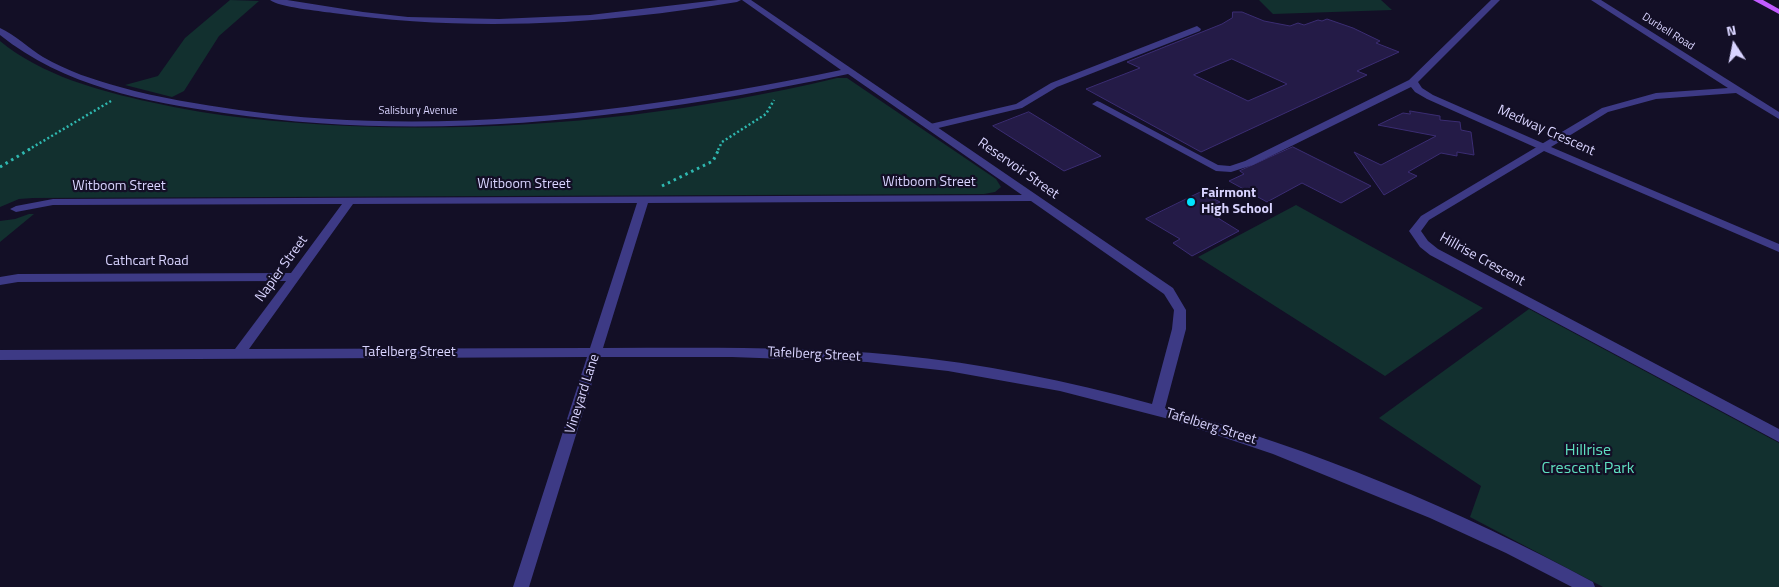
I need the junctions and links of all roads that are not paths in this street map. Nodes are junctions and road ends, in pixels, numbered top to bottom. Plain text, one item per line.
1 (274, 0) edge
2 (737, 0) edge
3 (746, 0) edge
4 (1496, 0) edge
5 (1595, 0) edge
6 (1757, 0) edge
7 (1779, 12) edge
8 (1197, 30) dead end
9 (0, 31) edge
10 (849, 71) junction
11 (1413, 82) junction
12 (1738, 90) junction
13 (1097, 104) dead end
14 (1779, 116) edge
15 (930, 127) junction
16 (1543, 147) junction
17 (1032, 198) junction
18 (643, 200) junction
19 (350, 201) junction
20 (16, 209) dead end
21 (1779, 248) edge
22 (294, 277) junction
23 (0, 280) edge
24 (596, 352) junction
25 (239, 354) junction
26 (0, 355) edge
27 (1157, 410) junction
28 (1779, 436) edge
29 (521, 587) edge
30 (1587, 587) edge

1 - 2 street
3 - 10 street, Reservoir Street
4 - 11 street
5 - 12 street, Durbell Road
6 - 7 main road
8 - 15 street
9 - 10 street, Salisbury Avenue
10 - 15 street, Reservoir Street
11 - 13 street
11 - 16 street, Medway Crescent
12 - 14 street, Durbell Road
12 - 16 street, Hillrise Crescent
15 - 17 street, Reservoir Street
16 - 21 street, Medway Crescent
16 - 28 street, Hillrise Crescent
17 - 18 street, Witboom Street
17 - 27 street, Reservoir Street
18 - 19 street, Witboom Street
18 - 24 street, Vineyard Lane
19 - 20 street, Witboom Street
19 - 22 street, Napier Street
22 - 23 street, Cathcart Road
22 - 25 street, Napier Street
24 - 25 street, Tafelberg Street
24 - 27 street, Tafelberg Street
24 - 29 street, Vineyard Lane
25 - 26 street, Tafelberg Street
27 - 30 street, Tafelberg Street

